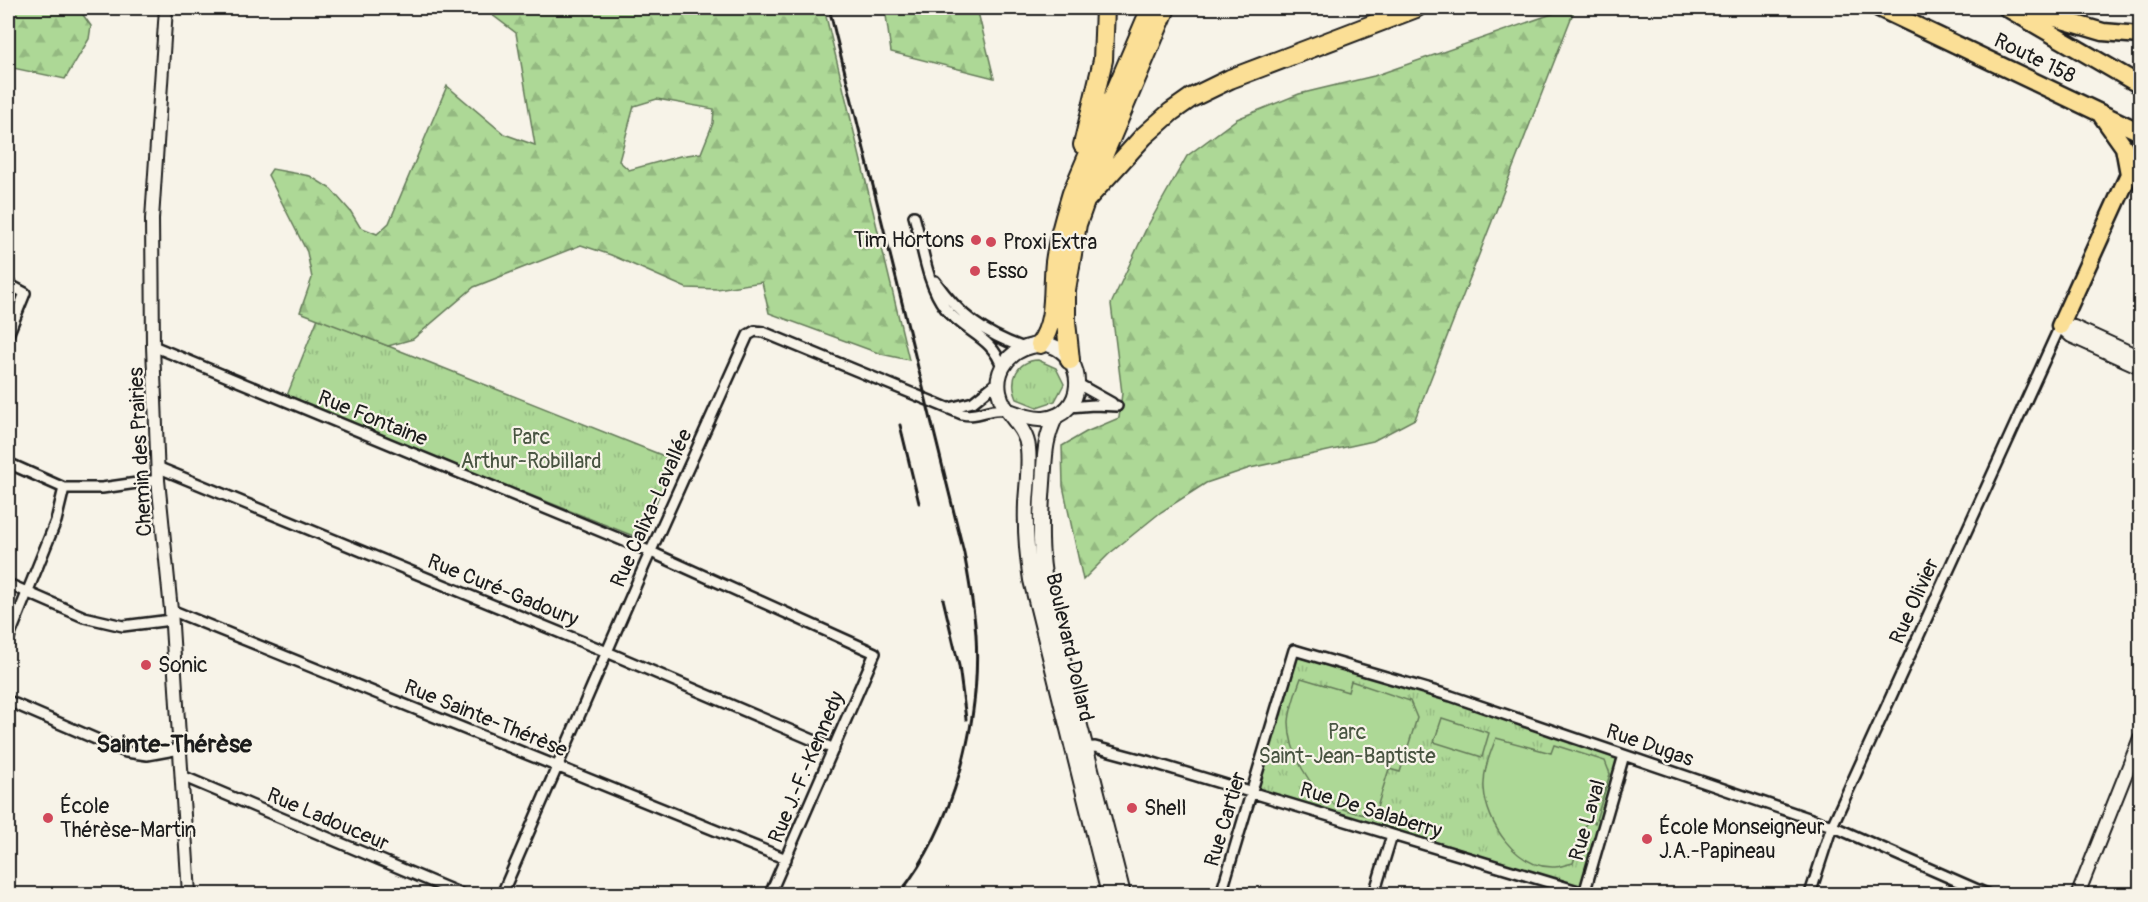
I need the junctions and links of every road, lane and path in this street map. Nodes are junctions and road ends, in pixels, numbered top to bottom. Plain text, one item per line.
1 (166, 8) edge
2 (1105, 8) edge
3 (1151, 8) edge
4 (1166, 8) edge
5 (1416, 8) edge
6 (1879, 8) edge
7 (2007, 8) edge
8 (2019, 8) edge
9 (2140, 35) edge
10 (2140, 85) edge
11 (2101, 115) junction
12 (2140, 132) edge
13 (2135, 170) edge
14 (1078, 198) junction
15 (914, 216) dead end
16 (929, 272) junction
17 (8, 284) edge
18 (2060, 326) junction
19 (8, 335) edge
20 (153, 346) junction
21 (1032, 346) junction
22 (2140, 357) edge
23 (1070, 360) junction
24 (1002, 367) junction
25 (2140, 367) edge
26 (999, 381) junction
27 (1078, 384) junction
28 (1069, 407) junction
29 (947, 408) junction
30 (1009, 411) junction
31 (1056, 416) junction
32 (8, 463) edge
33 (157, 467) junction
34 (158, 480) junction
35 (64, 488) junction
36 (651, 552) junction
37 (8, 584) edge
38 (27, 592) junction
39 (171, 615) junction
40 (8, 640) edge
41 (1294, 650) joint
42 (607, 652) junction
43 (875, 653) joint
44 (8, 701) edge
45 (2140, 738) edge
46 (180, 749) junction
47 (834, 749) junction
48 (1079, 749) junction
49 (1624, 755) junction
50 (558, 767) junction
51 (182, 776) junction
52 (1252, 793) junction
53 (1832, 826) junction
54 (1392, 835) junction
55 (786, 859) junction
56 (189, 894) edge
57 (461, 894) edge
58 (502, 894) edge
59 (770, 894) edge
60 (1109, 894) edge
61 (1123, 894) edge
62 (1221, 894) edge
63 (1374, 894) edge
64 (1586, 894) edge
65 (1810, 894) edge
66 (1987, 894) edge
67 (2078, 894) edge

1 - 20 street, Chemin des Prairies
2 - 14 highway
3 - 14 highway
4 - 14 highway
5 - 14 highway
6 - 11 highway, Route 158
7 - 10 highway, Route 158
8 - 9 highway
11 - 12 highway, Route 158
11 - 13 highway
13 - 18 highway
14 - 21 highway
14 - 23 highway
15 - 16 street
16 - 21 street
16 - 24 street
17 - 19 street
18 - 22 street
18 - 25 street
18 - 53 street, Rue Olivier
20 - 33 street, Chemin des Prairies
20 - 36 street, Rue Fontaine
21 - 23 main road
21 - 24 main road
23 - 27 main road
24 - 26 main road
26 - 29 street
26 - 30 main road
27 - 28 main road
27 - 28 street
28 - 31 main road
29 - 30 street, Rue Calixa-Lavallée
29 - 36 street, Rue Calixa-Lavallée
30 - 31 main road
30 - 48 main road, Boulevard Dollard
31 - 48 main road, Boulevard Dollard
32 - 35 street
33 - 34 street, Chemin des Prairies
33 - 42 street, Rue Curé-Gadoury
34 - 35 street
34 - 39 street, Chemin des Prairies
35 - 38 street
36 - 42 street, Rue Calixa-Lavallée
36 - 43 street, Rue Fontaine
37 - 38 street
38 - 39 street
38 - 40 street
39 - 46 street, Chemin des Prairies
39 - 50 street, Rue Sainte-Thérèse
41 - 49 street, Rue Dugas
41 - 52 street, Rue Cartier
42 - 47 street, Rue Curé-Gadoury
42 - 50 street, Rue Calixa-Lavallée
43 - 47 street, Rue J.-F.-Kennedy
44 - 46 street
45 - 67 street
46 - 51 street, Chemin des Prairies
47 - 55 street, Rue J.-F.-Kennedy
48 - 52 street, Rue De Salaberry
48 - 60 main road, Boulevard Dollard
48 - 61 main road, Boulevard Dollard
49 - 53 street, Rue Dugas
49 - 64 street, Rue Laval
50 - 55 street, Rue Sainte-Thérèse
50 - 58 street, Rue Calixa-Lavallée
51 - 56 street, Chemin des Prairies
51 - 57 street, Rue Ladouceur
52 - 54 street, Rue De Salaberry
52 - 62 street, Rue Cartier
53 - 65 street, Rue Olivier
53 - 66 street, Rue Dugas
54 - 63 street
54 - 64 street, Rue De Salaberry
55 - 59 street, Rue J.-F.-Kennedy

